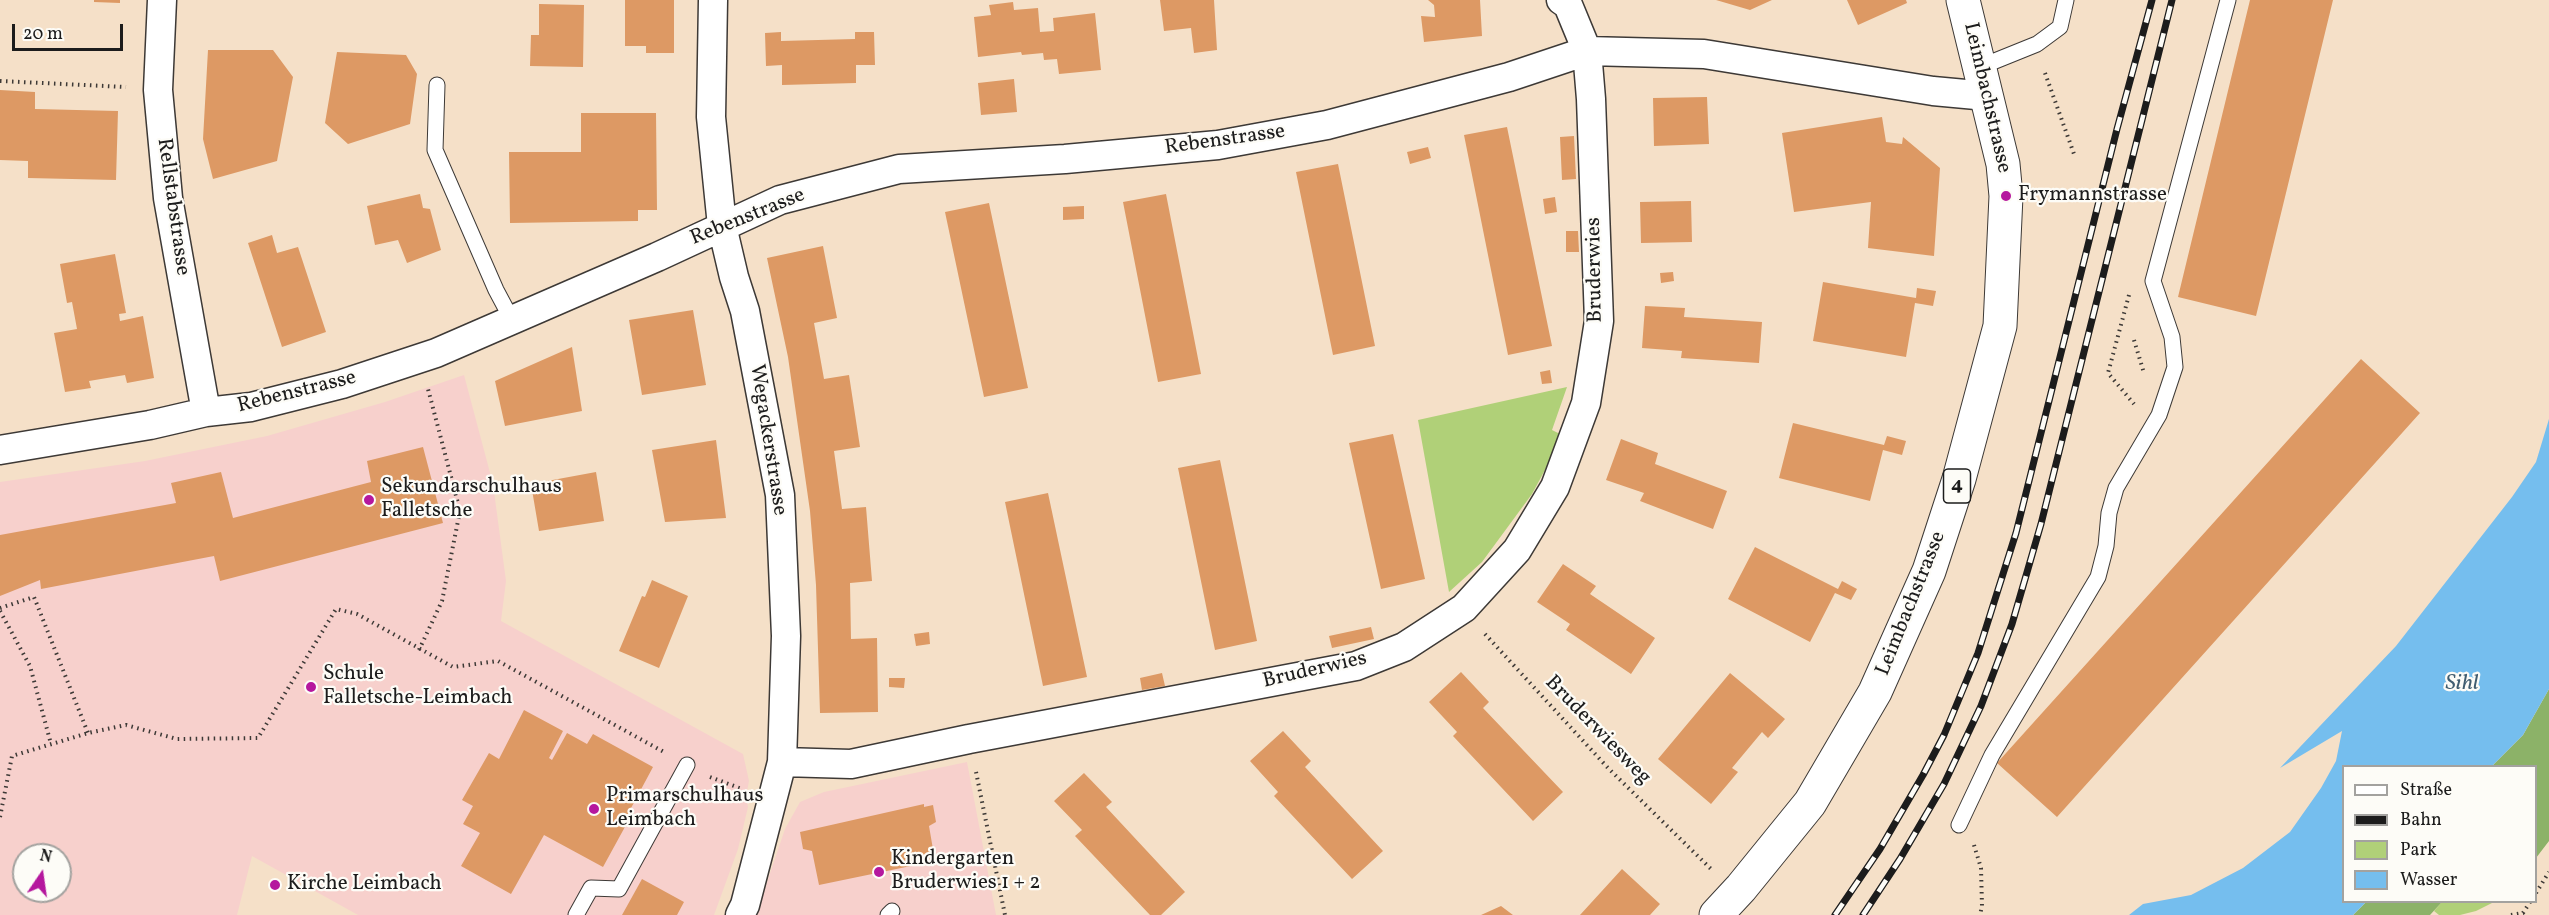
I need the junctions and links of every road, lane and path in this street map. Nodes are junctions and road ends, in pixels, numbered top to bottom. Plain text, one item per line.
1 (162, 0) edge
2 (713, 0) edge
3 (1561, 0) edge
4 (1963, 0) edge
5 (2066, 0) edge
6 (2228, 0) edge
7 (1587, 51) junction
8 (2045, 73) dead end
9 (0, 81) edge
10 (1984, 82) junction
11 (437, 86) dead end
12 (127, 87) dead end
13 (2074, 154) dead end
14 (722, 226) junction
15 (2153, 281) junction
16 (512, 320) junction
17 (2134, 340) dead end
18 (425, 380) dead end
19 (206, 412) junction
20 (2159, 416) junction
21 (0, 450) edge
22 (1464, 608) junction
23 (0, 610) edge
24 (419, 650) junction
25 (88, 733) junction
26 (51, 744) junction
27 (782, 762) junction
28 (687, 765) junction
29 (975, 765) dead end
30 (747, 791) dead end
31 (0, 817) edge
32 (1959, 825) joint
33 (1713, 871) dead end
34 (2549, 872) edge
35 (2537, 890) edge
36 (2529, 903) edge
37 (576, 915) edge
38 (740, 915) edge
39 (1005, 915) edge
40 (1716, 915) edge
41 (1980, 915) edge
42 (2511, 915) edge

1 - 19 street, Rellstabstrasse
2 - 14 street, Wegackerstrasse
3 - 7 street
4 - 10 main road, Leimbachstrasse / 4
5 - 10 lane
6 - 15 lane
7 - 10 street
7 - 14 street, Rebenstrasse
7 - 22 street, Bruderwies
8 - 13 path
9 - 12 path
10 - 40 main road, Leimbachstrasse / 4
11 - 16 lane
14 - 16 street, Rebenstrasse
14 - 27 street, Wegackerstrasse
15 - 20 lane
15 - 20 path
16 - 19 street, Rebenstrasse
17 - 20 path
18 - 24 path
19 - 21 street, Rebenstrasse
20 - 32 lane
22 - 27 street, Bruderwies
22 - 33 path, Bruderwiesweg
23 - 25 path
23 - 26 path
24 - 25 path
24 - 28 path
25 - 26 path
26 - 31 path
27 - 38 street, Wegackerstrasse
28 - 30 path
28 - 37 lane
29 - 39 path
32 - 41 path
34 - 35 path
36 - 42 path

